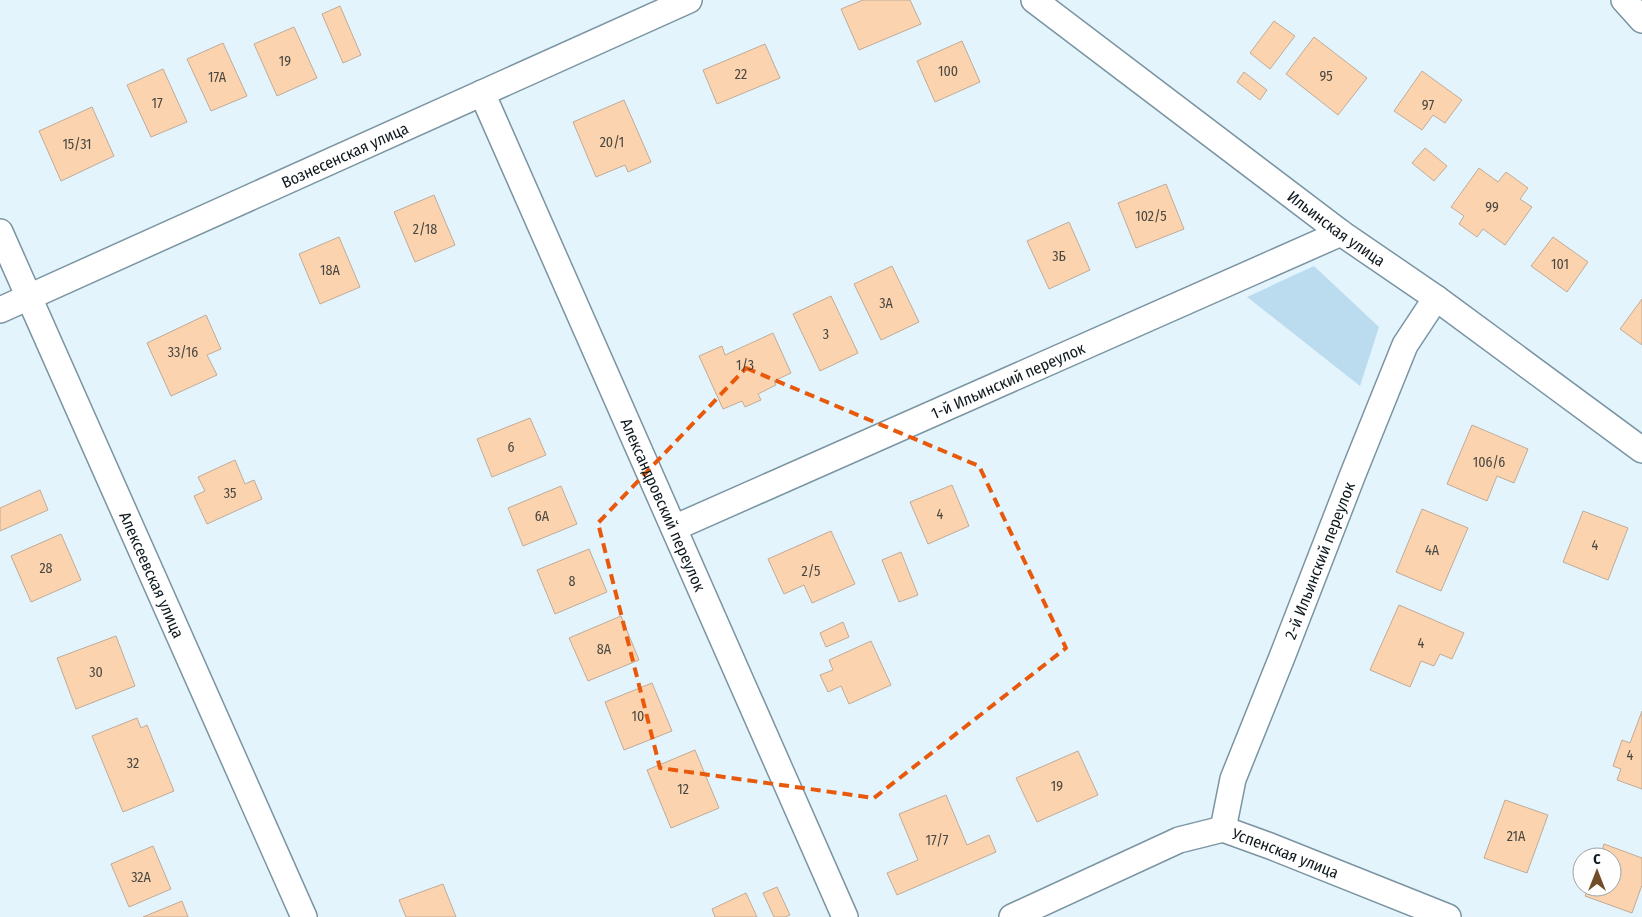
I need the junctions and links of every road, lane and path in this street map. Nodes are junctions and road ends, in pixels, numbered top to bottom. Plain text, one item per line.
1 (690, 0) edge
2 (1034, 0) edge
3 (1624, 0) edge
4 (1642, 20) edge
5 (482, 93) junction
6 (0, 232) edge
7 (1341, 233) junction
8 (28, 297) junction
9 (1436, 298) junction
10 (0, 310) edge
11 (1642, 450) edge
12 (674, 528) junction
13 (1222, 829) junction
14 (304, 917) edge
15 (845, 917) edge
16 (1012, 917) edge
17 (1448, 917) edge

1 - 5 street, Вознесенская улица
2 - 7 street, Ильинская улица
3 - 4 street
5 - 8 street, Вознесенская улица
5 - 12 street, Александровский переулок
6 - 8 street, Алексеевская улица
7 - 9 street, Ильинская улица
7 - 12 street, 1-й Ильинский переулок
8 - 10 street, Вознесенская улица
8 - 14 street, Алексеевская улица
9 - 11 street, Ильинская улица
9 - 13 street, 2-й Ильинский переулок
12 - 15 street, Александровский переулок
13 - 16 street, Успенская улица
13 - 17 street, Успенская улица

